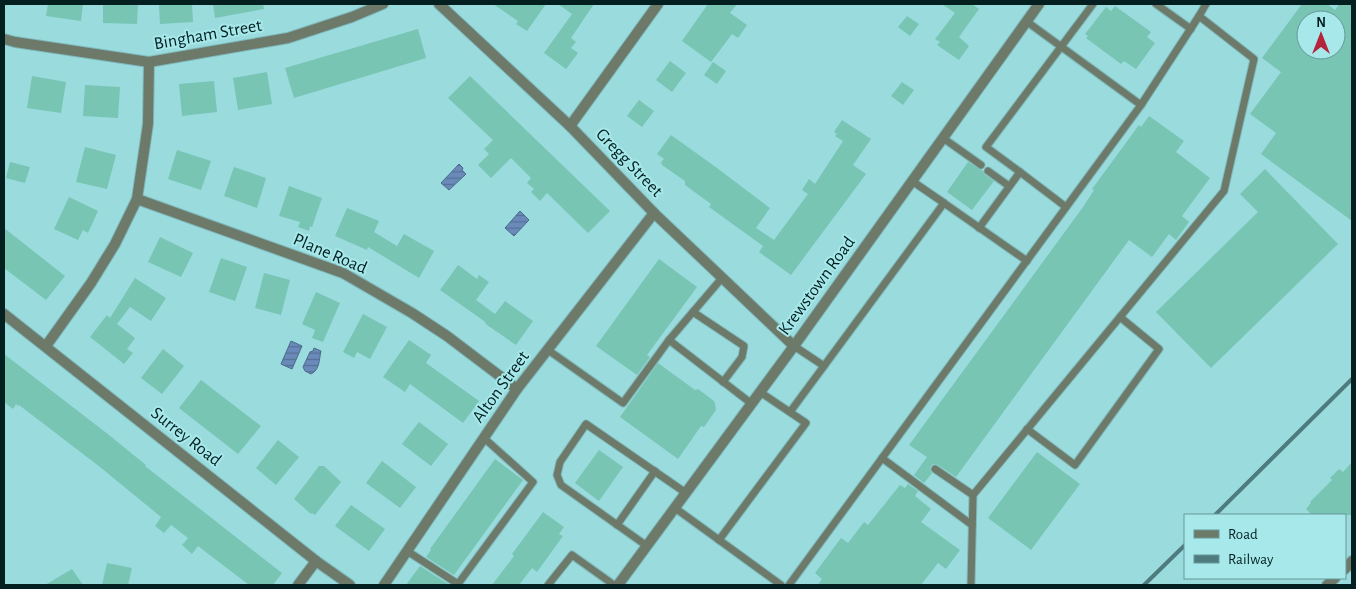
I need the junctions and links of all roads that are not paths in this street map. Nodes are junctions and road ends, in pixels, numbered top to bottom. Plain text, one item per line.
1 (383, 4) edge
2 (439, 4) edge
3 (658, 4) edge
4 (1039, 4) edge
5 (1093, 4) edge
6 (1156, 4) edge
7 (1206, 4) edge
8 (1199, 16) junction
9 (1026, 21) junction
10 (1191, 29) junction
11 (4, 39) edge
12 (1060, 46) junction
13 (149, 62) junction
14 (1141, 105) junction
15 (570, 126) junction
16 (943, 138) junction
17 (981, 166) dead end
18 (988, 171) dead end
19 (1020, 172) junction
20 (912, 181) junction
21 (1010, 186) junction
22 (137, 199) junction
23 (944, 203) junction
24 (1066, 207) junction
25 (654, 213) junction
26 (979, 228) junction
27 (1027, 261) junction
28 (722, 278) junction
29 (693, 312) junction
30 (4, 314) edge
31 (1120, 317) junction
32 (669, 340) junction
33 (46, 346) junction
34 (794, 346) junction
35 (548, 350) junction
36 (824, 366) junction
37 (723, 382) junction
38 (517, 389) junction
39 (760, 392) junction
40 (752, 404) junction
41 (790, 412) junction
42 (1027, 429) junction
43 (484, 438) junction
44 (882, 458) junction
45 (935, 469) dead end
46 (655, 472) junction
47 (686, 493) junction
48 (972, 495) junction
49 (675, 508) junction
50 (617, 525) junction
51 (972, 525) junction
52 (719, 540) junction
53 (647, 546) junction
54 (407, 551) junction
55 (316, 561) junction
56 (298, 585) edge
57 (350, 585) edge
58 (384, 585) edge
59 (548, 585) edge
60 (614, 585) edge
61 (618, 585) edge
62 (781, 585) edge
63 (789, 585) edge
64 (971, 585) edge

1 - 13 street, Bingham Street
2 - 15 street, Gregg Street
3 - 15 street
4 - 9 street, Krewstown Road
5 - 12 lane
6 - 10 lane
7 - 8 lane
8 - 10 lane
8 - 31 lane
9 - 12 lane
9 - 16 street, Krewstown Road
10 - 14 lane
11 - 13 street, Bingham Street
12 - 14 lane
12 - 19 lane
13 - 22 street
14 - 24 lane
15 - 25 street, Gregg Street
16 - 17 lane
16 - 20 street, Krewstown Road
18 - 21 lane
19 - 21 lane
19 - 24 lane
20 - 23 lane
20 - 34 street, Krewstown Road
21 - 26 lane
22 - 33 street
22 - 38 street, Plane Road
23 - 26 lane
23 - 36 lane
24 - 27 lane
25 - 28 street, Gregg Street
25 - 35 street, Alton Street
26 - 27 lane
27 - 44 lane
28 - 29 lane
28 - 34 street, Gregg Street
29 - 32 lane
29 - 37 lane
30 - 33 street, Surrey Road
31 - 42 lane
31 - 42 lane
32 - 35 lane
32 - 37 lane
33 - 55 street, Surrey Road
34 - 36 lane
34 - 39 street, Krewstown Road
35 - 38 street, Alton Street
36 - 41 lane
37 - 40 lane
38 - 43 street, Alton Street
39 - 40 street, Krewstown Road
39 - 41 lane
40 - 47 street, Krewstown Road
41 - 52 lane
42 - 48 lane
43 - 54 street, Alton Street
43 - 54 lane
44 - 51 lane
44 - 63 lane
45 - 48 lane
46 - 47 lane
46 - 50 lane
46 - 50 lane
47 - 49 street, Krewstown Road
48 - 51 lane
49 - 52 lane
49 - 53 street, Krewstown Road
50 - 53 lane
51 - 64 lane
52 - 62 lane
53 - 61 street, Krewstown Road
54 - 58 street, Alton Street
55 - 56 street
55 - 57 street, Surrey Road
59 - 60 lane

